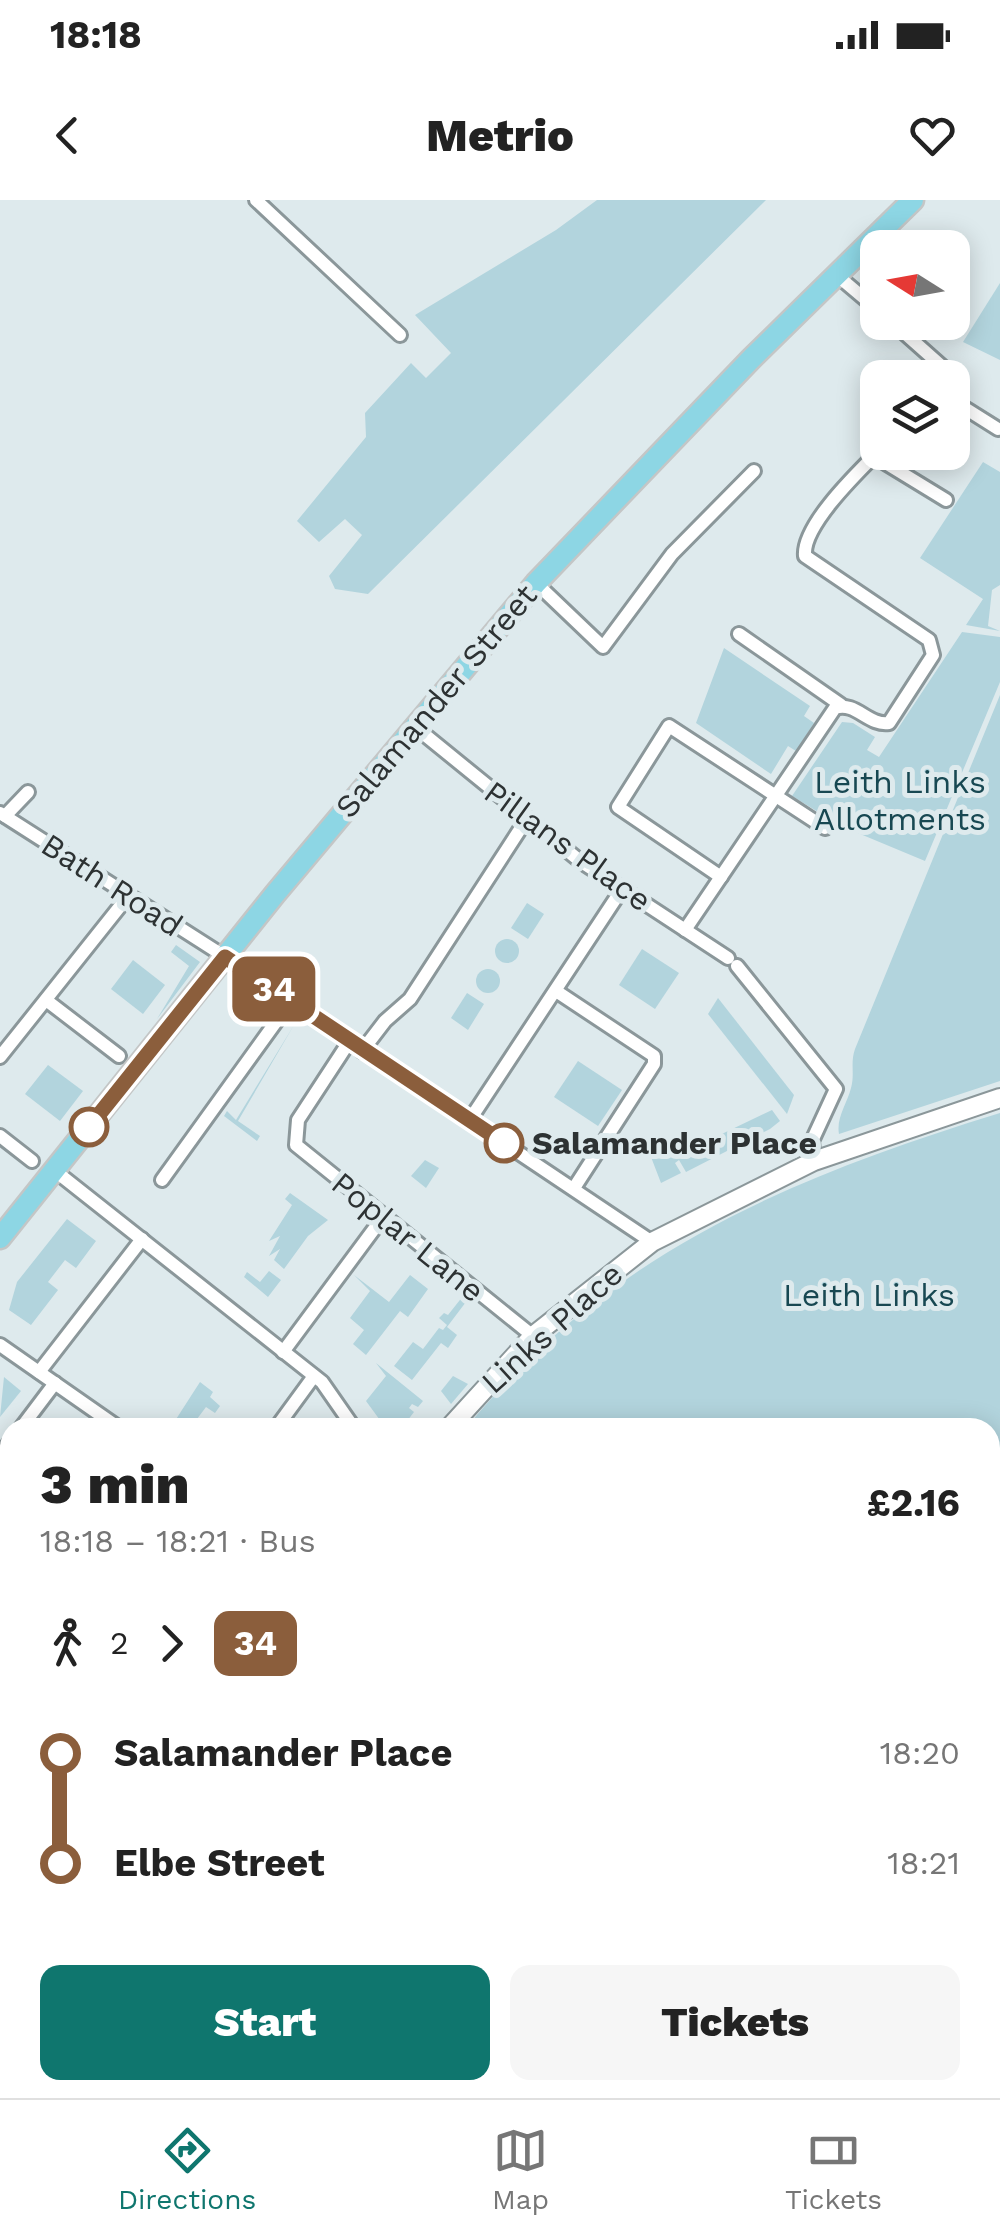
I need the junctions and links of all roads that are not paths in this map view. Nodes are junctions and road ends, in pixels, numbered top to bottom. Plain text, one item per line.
1 (256, 200) edge
2 (913, 200) edge
3 (839, 277) junction
4 (860, 295) edge
5 (400, 335) dead end
6 (913, 340) edge
7 (935, 360) edge
8 (970, 411) edge
9 (998, 429) edge
10 (860, 469) edge
11 (900, 470) edge
12 (754, 471) dead end
13 (946, 500) dead end
14 (536, 582) junction
15 (739, 634) dead end
16 (842, 705) junction
17 (414, 726) junction
18 (28, 792) dead end
19 (775, 796) junction
20 (3, 814) edge
21 (526, 820) junction
22 (825, 828) dead end
23 (721, 877) junction
24 (622, 889) junction
25 (129, 895) junction
26 (686, 930) junction
27 (225, 957) junction
28 (556, 991) junction
29 (46, 1000) junction
30 (291, 1001) junction
31 (349, 1042) junction
32 (362, 1051) junction
33 (119, 1056) dead end
34 (0, 1057) edge
35 (1000, 1098) edge
36 (469, 1120) junction
37 (0, 1136) edge
38 (32, 1161) dead end
39 (814, 1161) junction
40 (54, 1170) junction
41 (162, 1180) dead end
42 (574, 1188) junction
43 (383, 1217) junction
44 (0, 1238) edge
45 (142, 1239) junction
46 (657, 1239) junction
47 (534, 1336) junction
48 (0, 1345) edge
49 (284, 1352) junction
50 (39, 1372) junction
51 (314, 1376) junction
52 (55, 1383) junction
53 (29, 1418) edge
54 (105, 1418) edge
55 (283, 1418) edge
56 (346, 1418) edge
57 (458, 1418) edge

1 - 5 street
2 - 3 main road, Salamander Street
3 - 4 street
3 - 14 main road, Salamander Street
6 - 7 street
8 - 9 street
10 - 16 street
11 - 13 street
12 - 14 street
14 - 17 main road, Salamander Street
15 - 16 street
16 - 19 street
17 - 21 street, Pillans Place
17 - 27 main road, Salamander Street
18 - 20 street
19 - 22 street
19 - 23 street
19 - 23 street
20 - 25 street, Bath Road
21 - 24 street, Pillans Place
21 - 32 street
23 - 26 street
24 - 26 street, Pillans Place
24 - 28 street
25 - 27 street, Bath Road
25 - 29 street
26 - 39 street, Pillans Place
27 - 30 street
27 - 40 main road, Salamander Street
28 - 36 street
28 - 42 street
29 - 33 street
29 - 34 street
30 - 31 street
30 - 41 street
31 - 32 street
31 - 43 street, Poplar Lane
32 - 36 street
35 - 39 street, Links Place
36 - 42 street
37 - 38 street
39 - 46 street, Links Place
40 - 44 main road, Salamander Street
40 - 45 street
42 - 46 street
43 - 47 street, Poplar Lane
43 - 49 street
45 - 49 street
45 - 50 street
46 - 47 street, Links Place
47 - 57 street, Links Place
48 - 50 street
49 - 51 street
50 - 52 street
51 - 55 street
51 - 56 street
52 - 53 street
52 - 54 street

